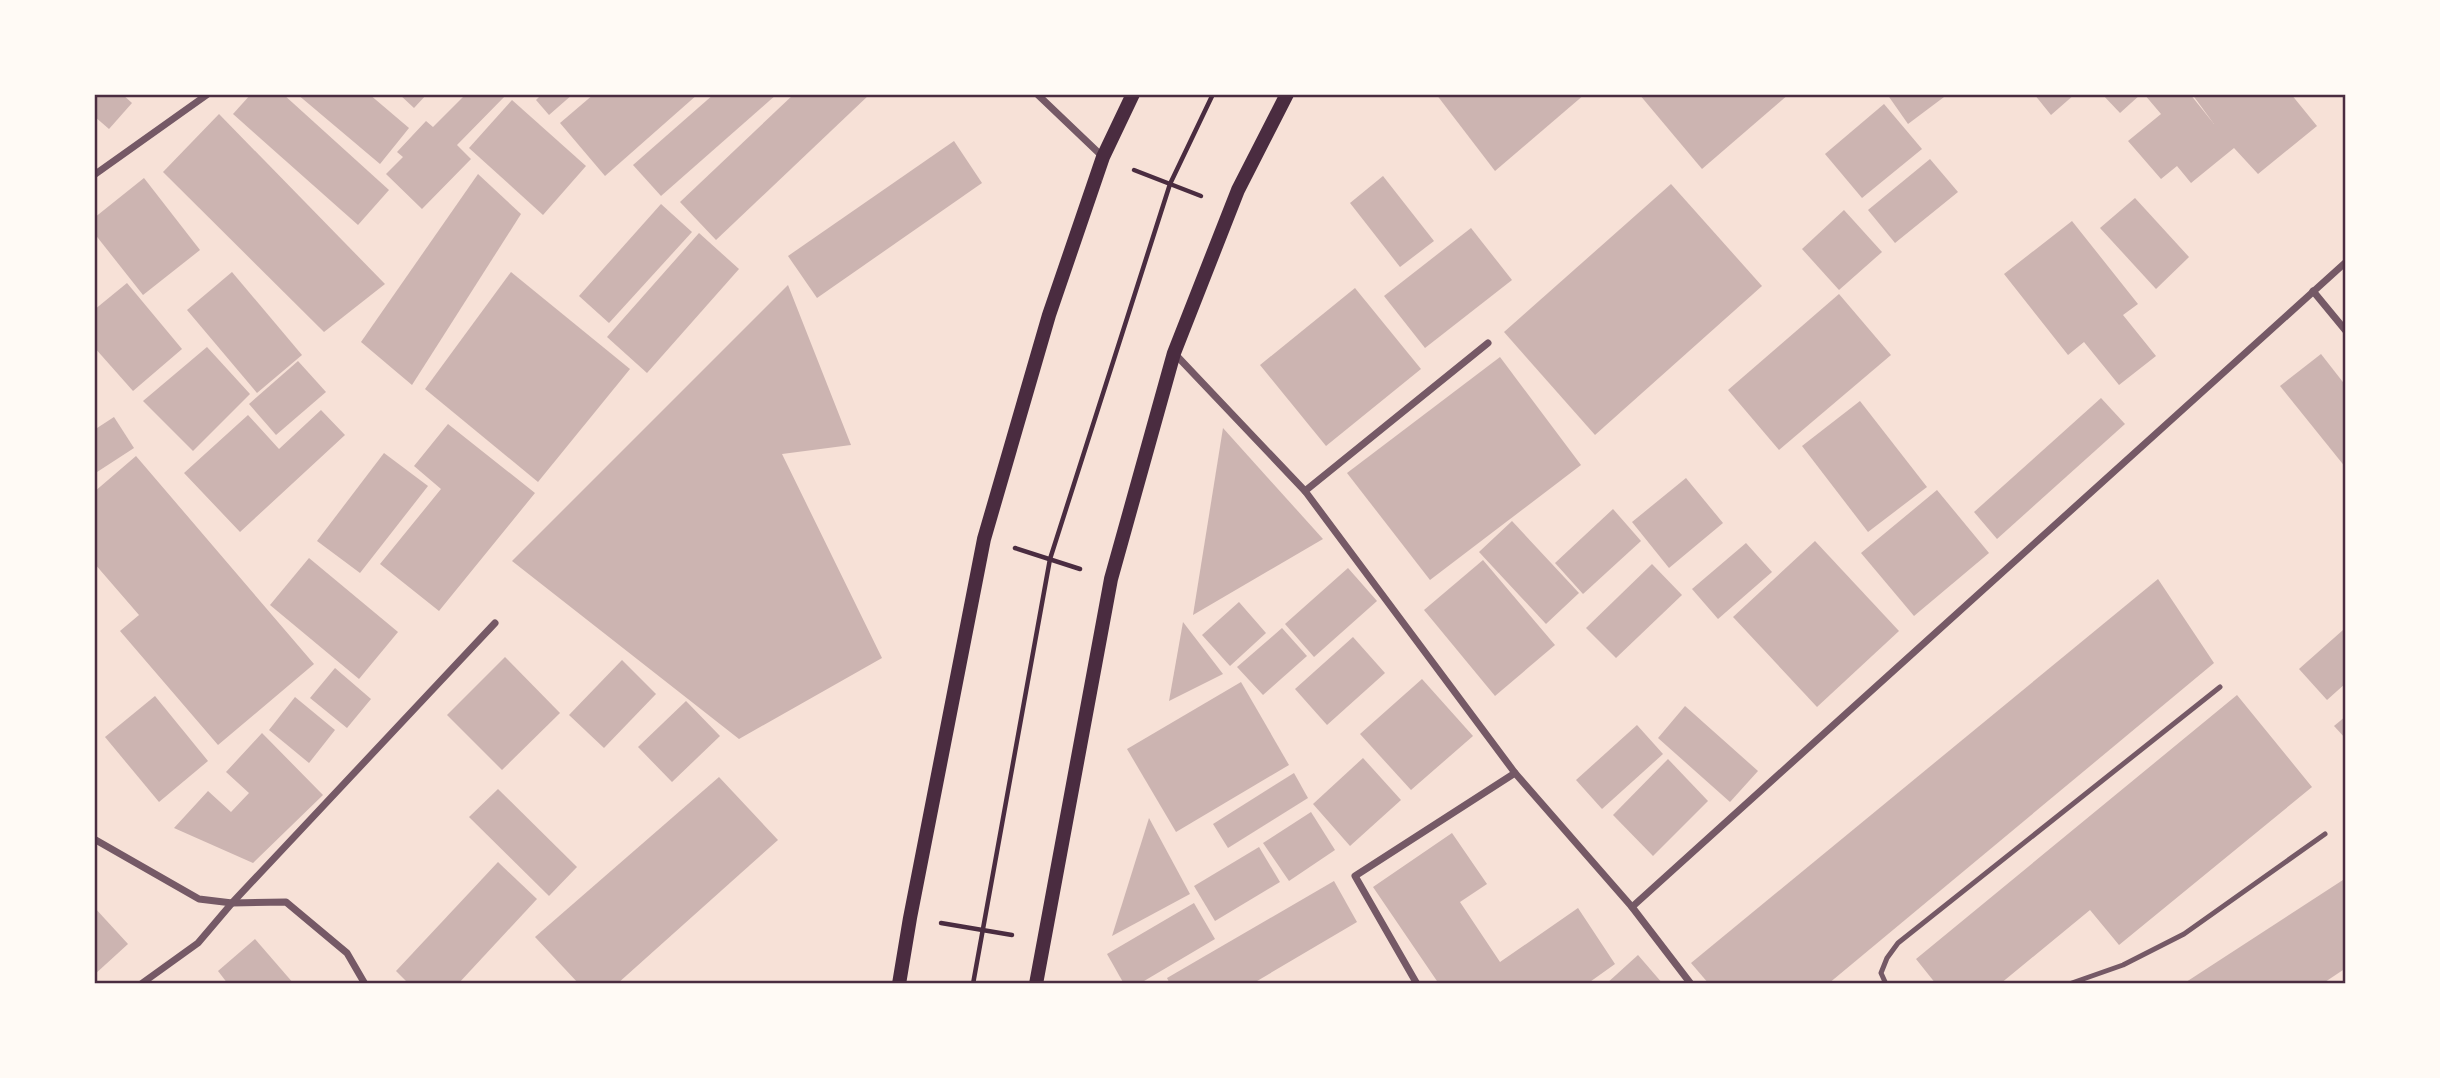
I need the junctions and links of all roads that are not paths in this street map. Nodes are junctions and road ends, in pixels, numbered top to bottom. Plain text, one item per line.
1 (208, 94) edge
2 (1037, 94) edge
3 (1133, 94) edge
4 (1287, 94) edge
5 (1103, 157) junction
6 (94, 175) edge
7 (2346, 262) edge
8 (2313, 291) junction
9 (2346, 331) edge
10 (1488, 342) dead end
11 (1174, 353) junction
12 (1305, 491) junction
13 (495, 623) dead end
14 (2220, 687) dead end
15 (1515, 773) junction
16 (2325, 834) dead end
17 (94, 839) edge
18 (232, 903) junction
19 (1632, 907) junction
20 (141, 984) edge
21 (365, 984) edge
22 (899, 984) edge
23 (1036, 984) edge
24 (1417, 984) edge
25 (1691, 984) edge
26 (1885, 984) edge
27 (2069, 984) edge

1 - 6 street
2 - 5 street
3 - 5 main road
4 - 11 main road
5 - 22 main road
7 - 8 street
8 - 9 street
8 - 19 street
10 - 12 street
11 - 12 street
11 - 23 main road
12 - 15 street
13 - 18 street
14 - 26 lane
15 - 19 street
15 - 24 street
16 - 27 lane
17 - 18 street
18 - 20 street
18 - 21 street
19 - 25 street

